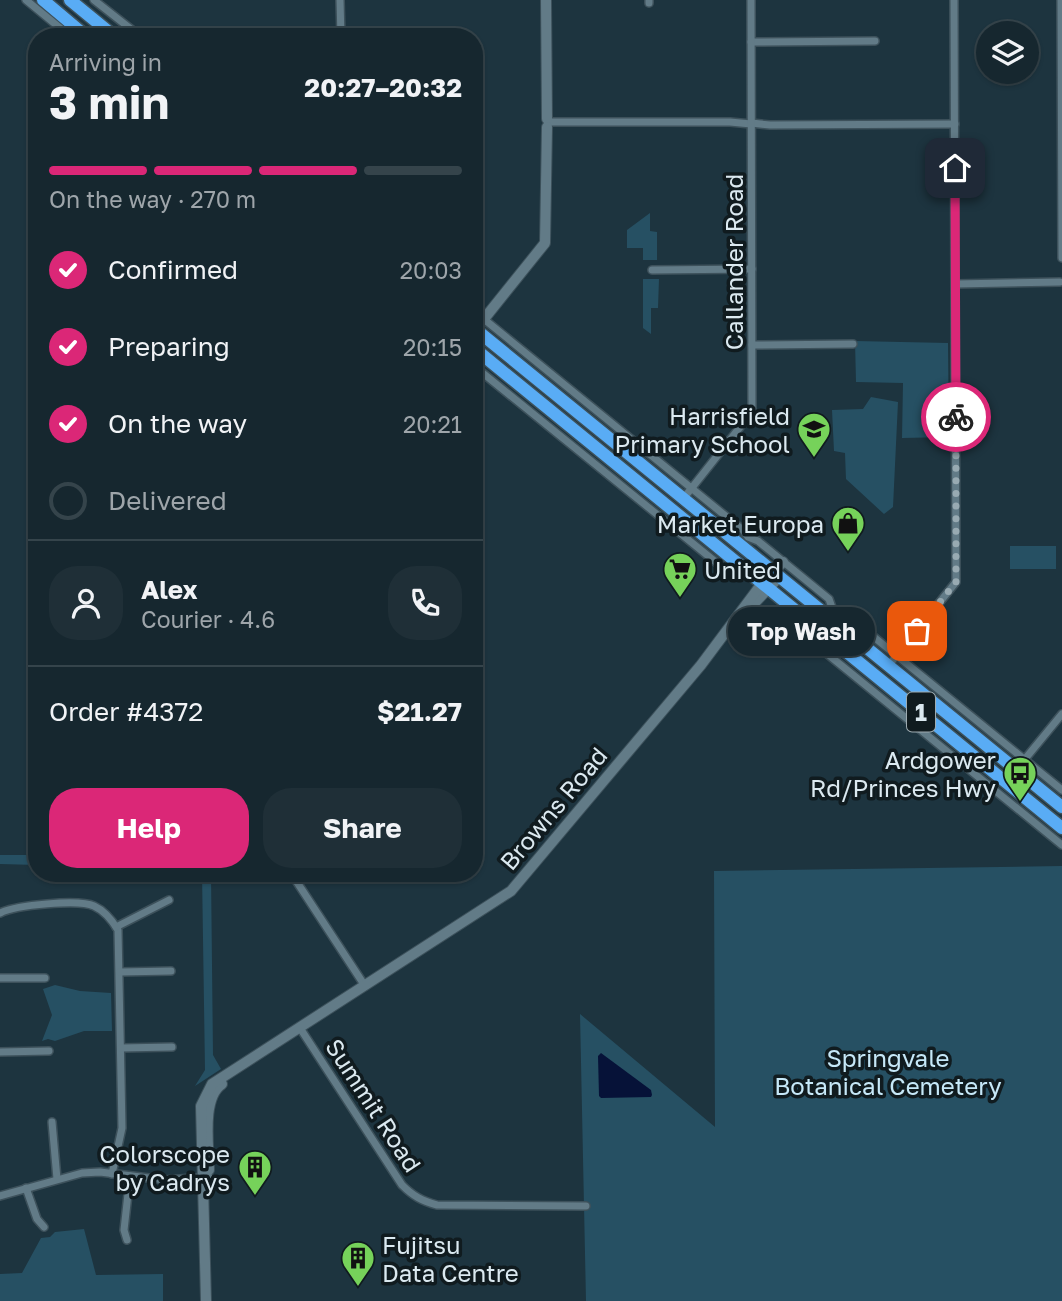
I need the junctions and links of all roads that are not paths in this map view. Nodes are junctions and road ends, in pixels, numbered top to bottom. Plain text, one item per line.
1 (26, 0) edge
2 (43, 0) edge
3 (70, 0) edge
4 (94, 0) edge
5 (341, 0) edge
6 (546, 0) edge
7 (751, 0) edge
8 (954, 0) edge
9 (1061, 0) edge
10 (60, 28) edge
11 (77, 28) edge
12 (104, 28) edge
13 (130, 28) edge
14 (341, 28) edge
15 (875, 41) dead end
16 (751, 42) junction
17 (548, 123) junction
18 (751, 124) junction
19 (955, 124) junction
20 (1062, 258) edge
21 (652, 270) dead end
22 (752, 270) junction
23 (1061, 281) edge
24 (956, 284) junction
25 (483, 319) edge
26 (483, 329) edge
27 (483, 340) edge
28 (483, 341) edge
29 (853, 344) dead end
30 (752, 345) junction
31 (483, 355) edge
32 (483, 373) edge
33 (541, 402) junction
34 (693, 487) junction
35 (683, 499) junction
36 (783, 562) junction
37 (752, 574) junction
38 (776, 575) junction
39 (767, 585) junction
40 (784, 599) junction
41 (838, 625) junction
42 (872, 653) junction
43 (898, 654) junction
44 (862, 665) junction
45 (889, 665) junction
46 (878, 677) junction
47 (1062, 714) edge
48 (1025, 760) junction
49 (1062, 790) edge
50 (1062, 807) edge
51 (1062, 828) edge
52 (1062, 845) edge
53 (297, 882) edge
54 (169, 900) dead end
55 (0, 913) edge
56 (116, 927) junction
57 (171, 971) dead end
58 (120, 972) junction
59 (0, 978) edge
60 (45, 978) dead end
61 (365, 986) junction
62 (300, 1028) junction
63 (172, 1047) dead end
64 (121, 1048) junction
65 (49, 1051) dead end
66 (0, 1052) edge
67 (52, 1122) dead end
68 (112, 1174) junction
69 (130, 1176) junction
70 (57, 1179) junction
71 (205, 1180) junction
72 (26, 1188) junction
73 (0, 1196) edge
74 (586, 1206) dead end
75 (44, 1227) dead end
76 (127, 1240) dead end
77 (206, 1301) edge

1 - 10 street
2 - 11 highway
3 - 12 highway
4 - 13 street
5 - 14 street
6 - 17 street
7 - 16 street, Callander Road
8 - 19 street
9 - 20 street
15 - 16 street
16 - 18 street, Callander Road
17 - 18 street
17 - 25 street
18 - 19 street
18 - 22 street, Callander Road
19 - 24 street
21 - 22 street
22 - 30 street, Callander Road
23 - 24 street
24 - 43 street
26 - 34 street
27 - 35 highway, 1
28 - 33 highway
29 - 30 street
30 - 34 street, Callander Road
31 - 33 highway, 1
32 - 37 street
33 - 37 highway, 1
34 - 35 street, Callander Road
34 - 36 street
35 - 38 highway, 1
36 - 38 street, Browns Road
36 - 41 street
37 - 39 highway, 1
38 - 39 street, Browns Road
38 - 41 highway, 1
39 - 40 highway, 1
39 - 61 street, Browns Road
40 - 44 highway, 1
40 - 52 street
41 - 42 highway, 1
41 - 43 street
42 - 44 highway
42 - 45 highway, 1
43 - 45 street
43 - 48 street
44 - 46 highway, 1
45 - 46 highway
45 - 50 highway, 1
46 - 51 highway, 1
47 - 48 street
48 - 49 street
53 - 61 street
54 - 56 street
55 - 56 street
56 - 58 street
57 - 58 street
58 - 64 street
59 - 60 street
61 - 62 street, Browns Road
62 - 71 street, Browns Road
62 - 74 street, Summit Road
63 - 64 street
64 - 68 street
65 - 66 street
67 - 70 street
68 - 69 street
68 - 70 street
69 - 71 street
69 - 76 street
70 - 72 street
71 - 77 street, Browns Road
72 - 73 street
72 - 75 street

